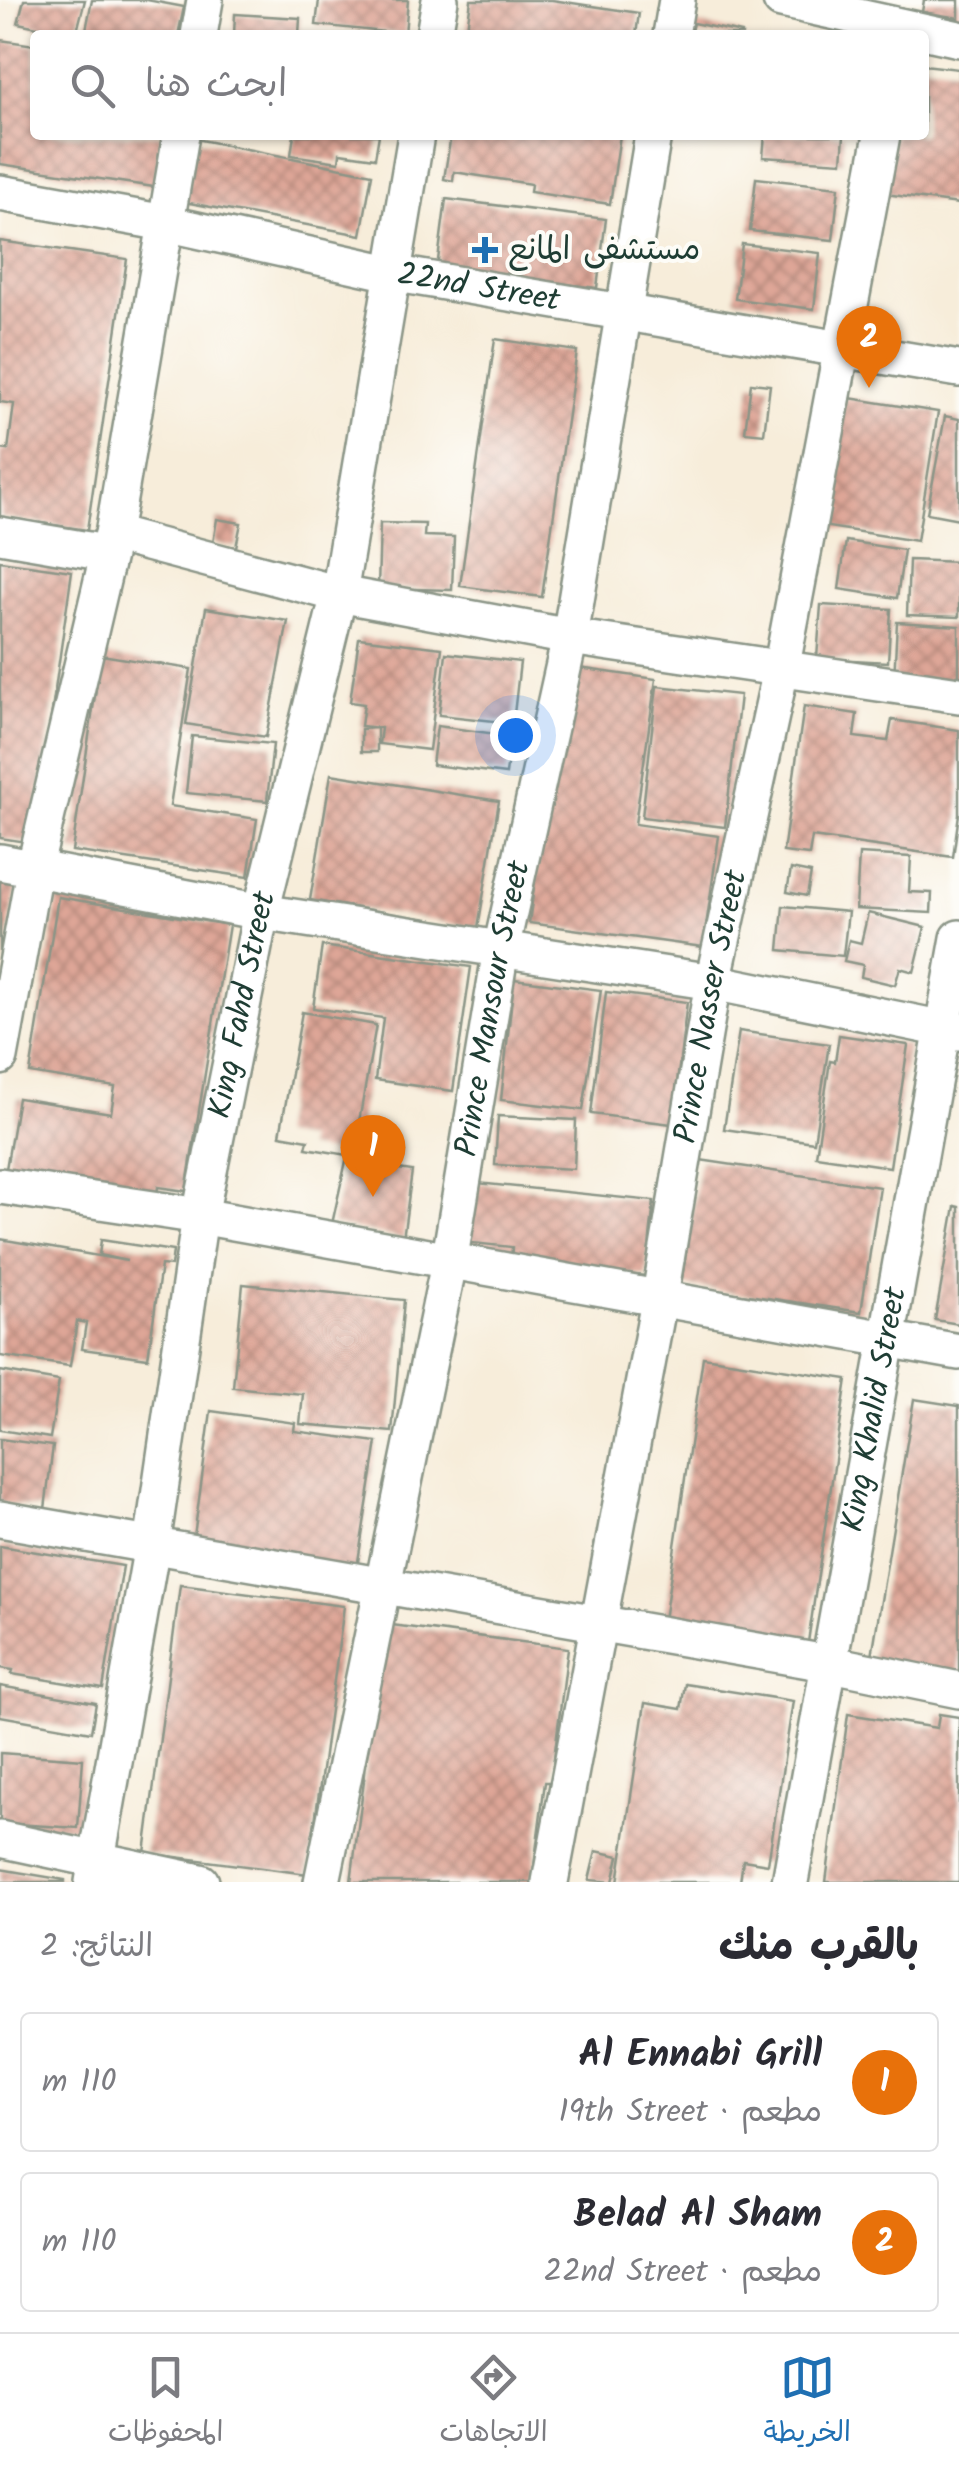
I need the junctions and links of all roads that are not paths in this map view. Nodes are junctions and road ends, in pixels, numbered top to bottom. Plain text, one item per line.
1 (205, 0) edge
2 (440, 0) edge
3 (677, 0) edge
4 (781, 0) edge
5 (904, 21) edge
6 (200, 30) edge
7 (435, 30) edge
8 (672, 30) edge
9 (959, 39) edge
10 (180, 140) edge
11 (415, 140) edge
12 (652, 140) edge
13 (881, 140) edge
14 (0, 193) edge
15 (165, 223) junction
16 (391, 273) junction
17 (621, 312) junction
18 (841, 349) junction
19 (959, 369) edge
20 (0, 535) edge
21 (110, 544) junction
22 (339, 594) junction
23 (570, 637) junction
24 (782, 665) junction
25 (959, 695) edge
26 (0, 862) edge
27 (34, 870) junction
28 (261, 912) junction
29 (959, 938) edge
30 (501, 948) junction
31 (713, 982) junction
32 (950, 1030) edge
33 (0, 1057) edge
34 (0, 1186) edge
35 (200, 1216) junction
36 (449, 1263) junction
37 (659, 1300) junction
38 (888, 1339) junction
39 (959, 1352) edge
40 (0, 1520) edge
41 (152, 1545) junction
42 (385, 1587) junction
43 (600, 1625) junction
44 (832, 1664) junction
45 (959, 1690) edge
46 (0, 1839) edge
47 (95, 1872) edge
48 (201, 1882) edge
49 (322, 1882) edge
50 (550, 1882) edge
51 (790, 1882) edge

1 - 6 street
2 - 7 street
3 - 8 street
4 - 5 street
5 - 9 street
10 - 15 street
11 - 16 street, King Fahd Street
12 - 17 street, Prince Mansour Street
13 - 18 street, Prince Nasser Street
14 - 15 street, 22nd Street
15 - 16 street, 22nd Street
15 - 21 street
16 - 17 street, 22nd Street
16 - 22 street, King Fahd Street
17 - 18 street, 22nd Street
17 - 23 street, Prince Mansour Street
18 - 19 street, 22nd Street
18 - 24 street, Prince Nasser Street
20 - 21 street
21 - 22 street
21 - 27 street
22 - 23 street
22 - 28 street, King Fahd Street
23 - 24 street
23 - 30 street, Prince Mansour Street
24 - 25 street
24 - 31 street, Prince Nasser Street
26 - 27 street
27 - 28 street
27 - 33 street
28 - 30 street
28 - 35 street, King Fahd Street
29 - 32 street, King Khalid Street
30 - 31 street
30 - 36 street, Prince Mansour Street
31 - 32 street
31 - 37 street, Prince Nasser Street
32 - 38 street, King Khalid Street
34 - 35 street
35 - 36 street
35 - 41 street, King Fahd Street
36 - 37 street
36 - 42 street, Prince Mansour Street
37 - 38 street
37 - 43 street, Prince Nasser Street
38 - 39 street
38 - 44 street, King Khalid Street
40 - 41 street
41 - 42 street
41 - 47 street, King Fahd Street
42 - 43 street
42 - 49 street, Prince Mansour Street
43 - 44 street
43 - 50 street, Prince Nasser Street
44 - 45 street
44 - 51 street, King Khalid Street
46 - 47 street
47 - 48 street

